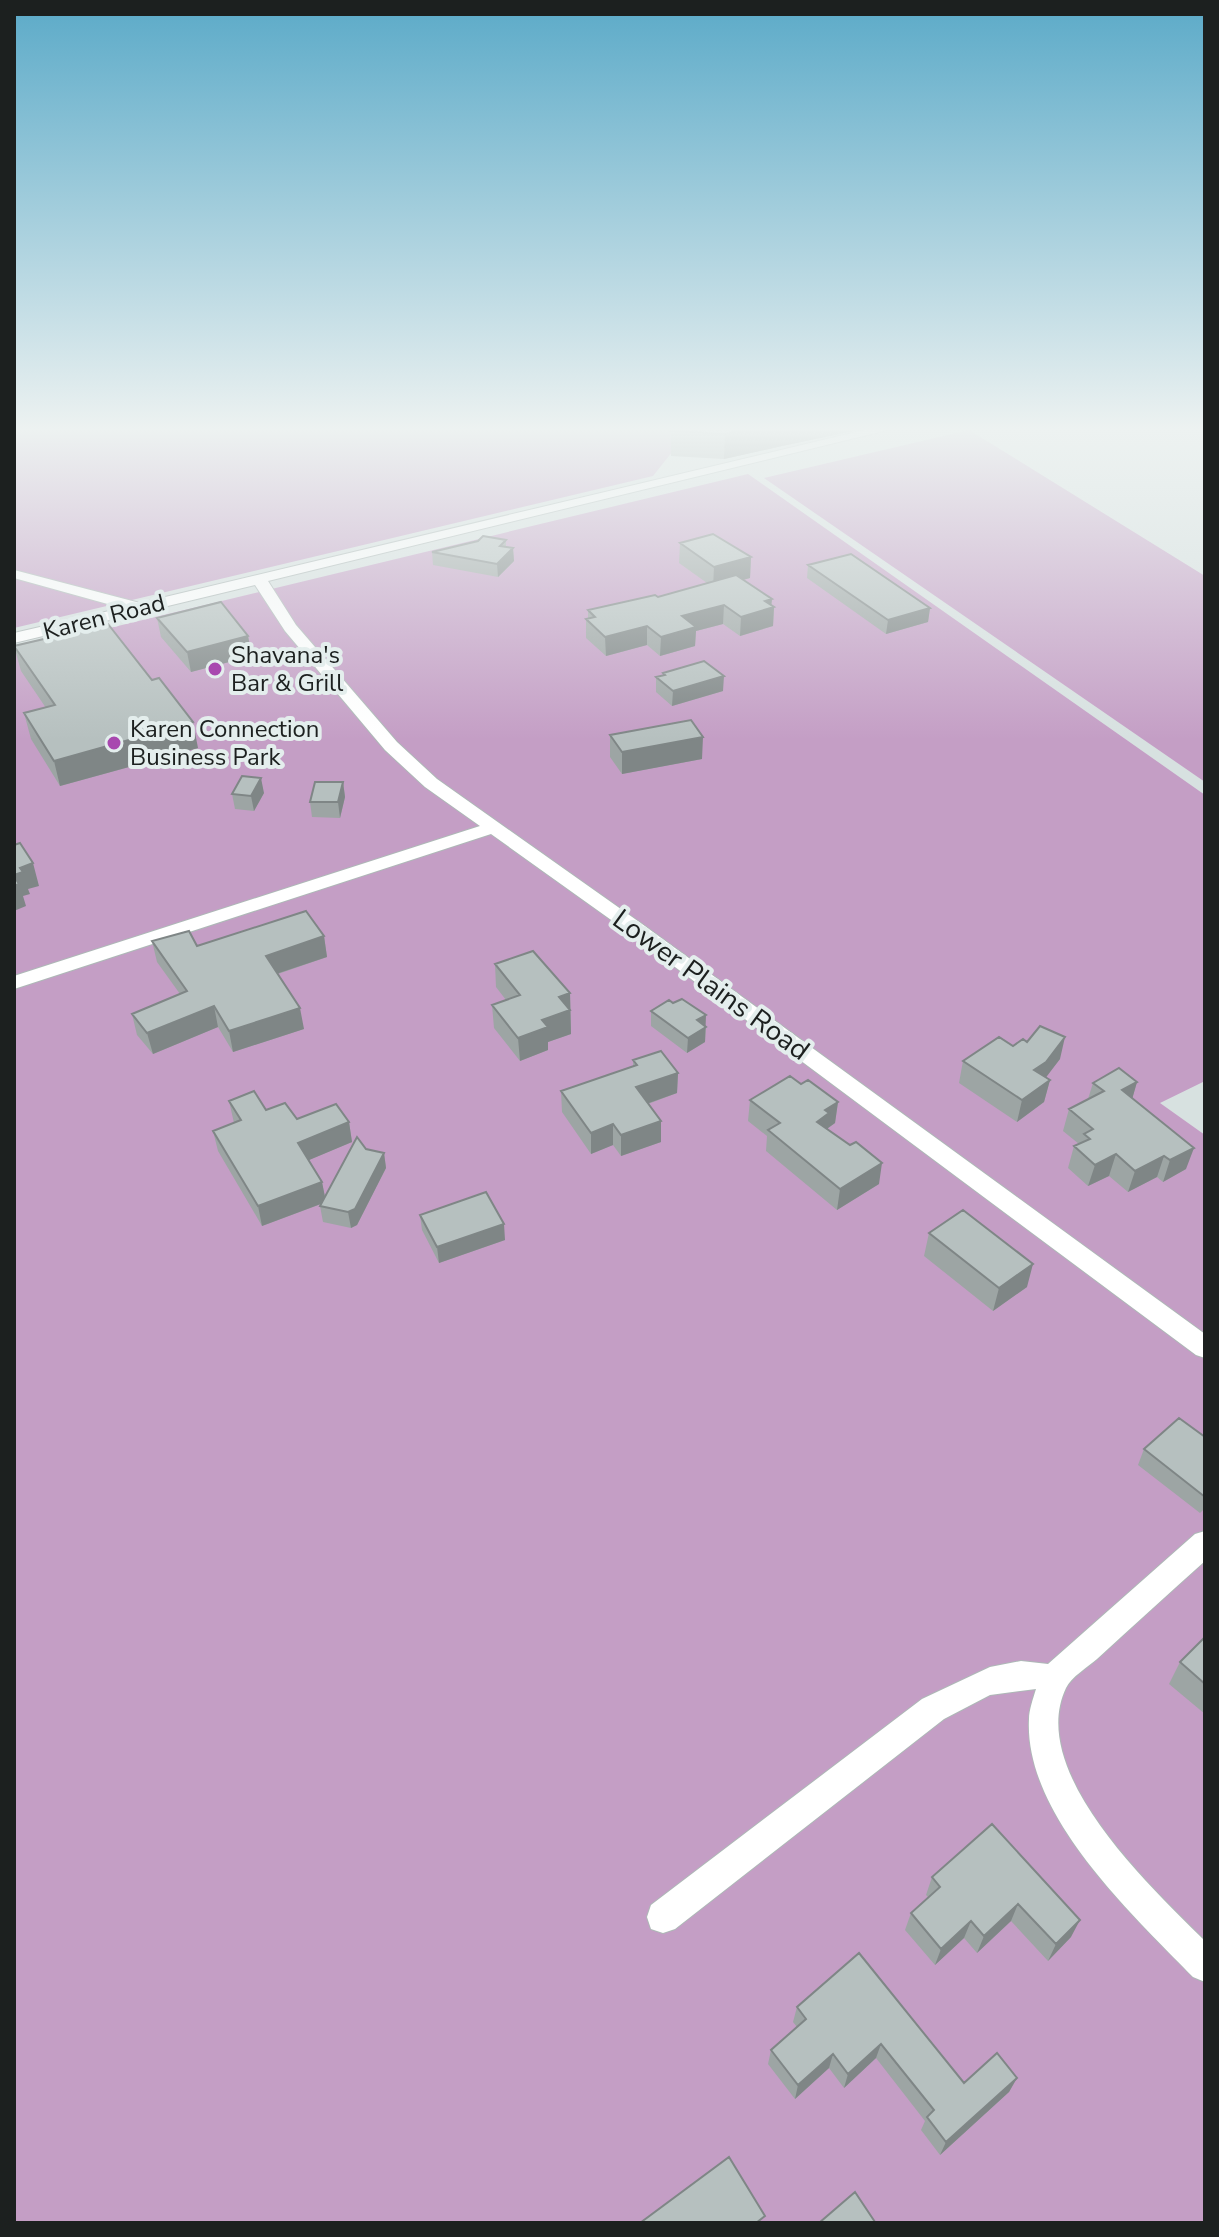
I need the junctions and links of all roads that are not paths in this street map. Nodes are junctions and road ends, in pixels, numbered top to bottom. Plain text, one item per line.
1 (458, 531) edge
2 (14, 574) edge
3 (259, 579) junction
4 (141, 608) junction
5 (14, 638) edge
6 (493, 828) junction
7 (14, 983) edge
8 (1205, 1348) edge
9 (1205, 1543) edge
10 (1053, 1679) junction
11 (663, 1917) dead end
12 (1205, 1965) edge

1 - 3 street, Karen Road
2 - 4 street
3 - 4 street, Karen Road
3 - 6 street, Lower Plains Road
4 - 5 street, Karen Road
6 - 7 street
6 - 8 street, Lower Plains Road
9 - 10 street
10 - 11 street
10 - 12 street

